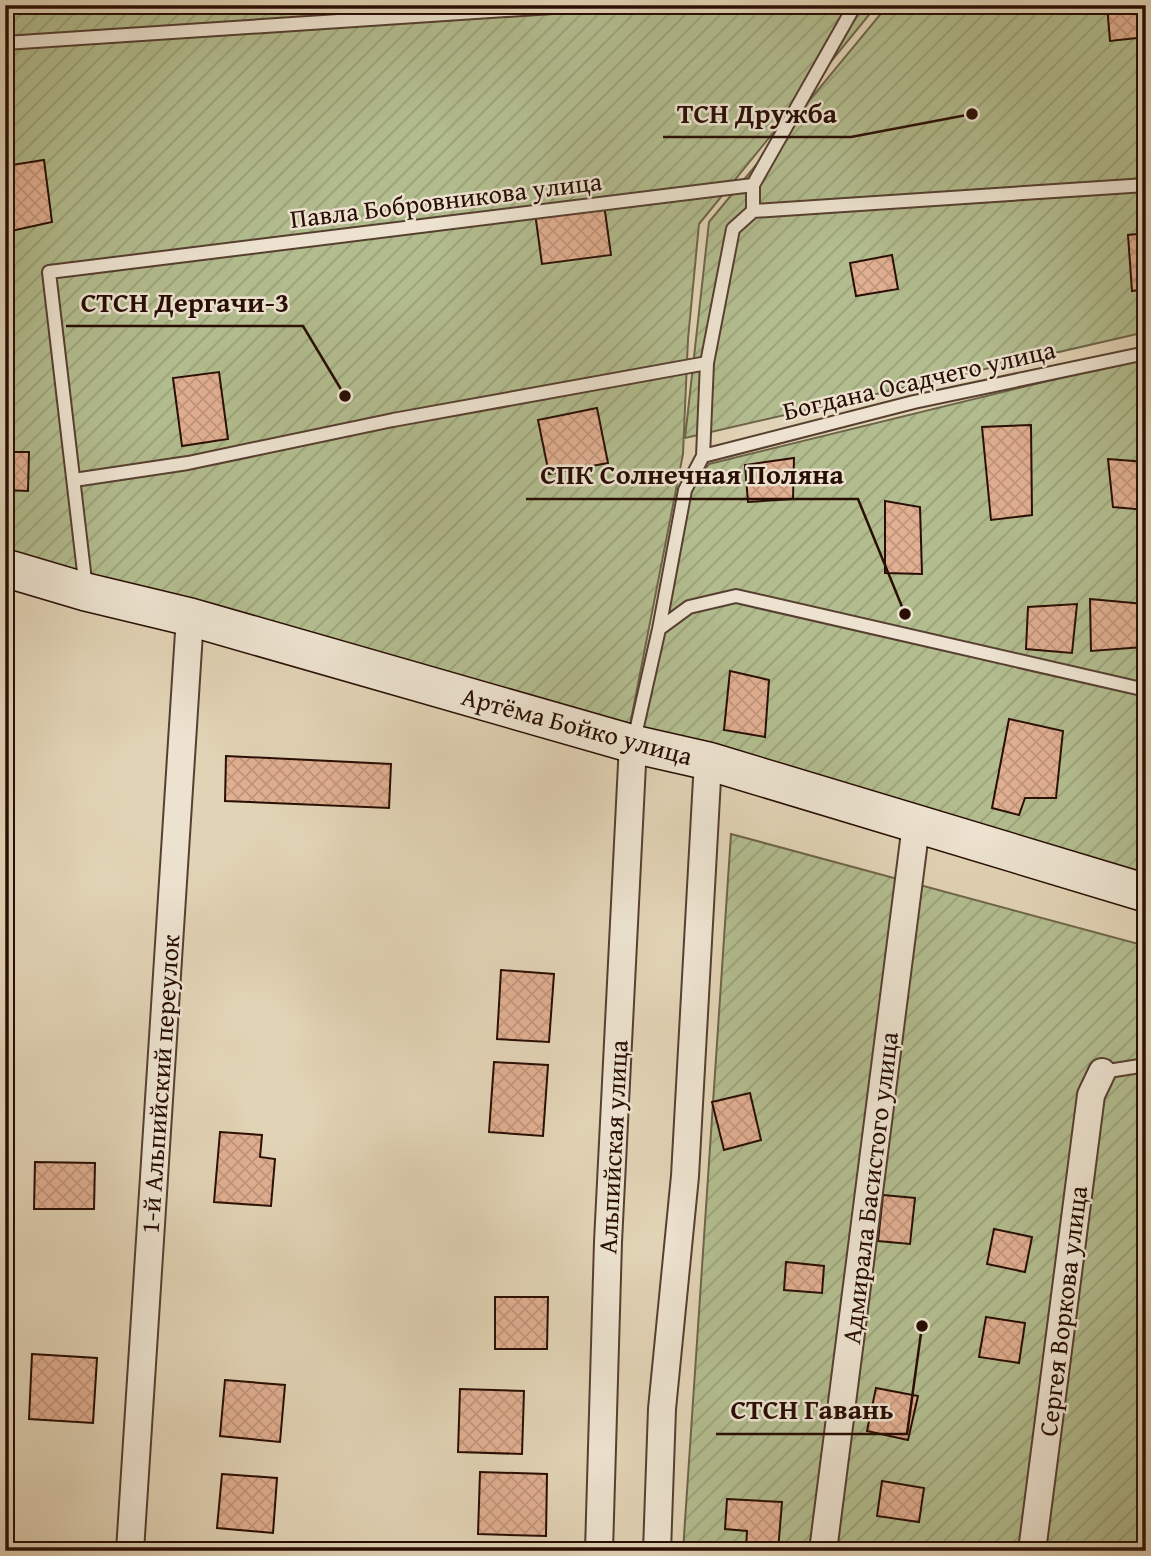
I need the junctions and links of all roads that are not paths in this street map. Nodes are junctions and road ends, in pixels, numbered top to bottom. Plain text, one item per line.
1 (583, 5) edge
2 (855, 5) edge
3 (5, 43) edge
4 (1146, 185) edge
5 (753, 186) junction
6 (753, 211) junction
7 (1146, 353) edge
8 (707, 363) junction
9 (703, 456) junction
10 (74, 480) junction
11 (5, 568) edge
12 (86, 592) junction
13 (190, 617) junction
14 (659, 629) junction
15 (1146, 690) edge
16 (633, 744) junction
17 (708, 761) junction
18 (916, 825) junction
19 (1146, 893) edge
20 (1146, 1065) edge
21 (1102, 1072) joint
22 (130, 1551) edge
23 (599, 1551) edge
24 (657, 1551) edge
25 (823, 1551) edge
26 (1032, 1551) edge

1 - 3 lane
2 - 5 lane
4 - 6 lane
5 - 6 lane
5 - 10 lane, Павла Бобровникова улица
6 - 8 lane
7 - 9 lane, Богдана Осадчего улица
8 - 9 lane
8 - 10 lane
9 - 14 lane
10 - 12 lane, Павла Бобровникова улица
11 - 12 main road, Артёма Бойко улица
12 - 13 main road, Артёма Бойко улица
13 - 16 main road, Артёма Бойко улица
13 - 22 street, 1-й Альпийский переулок
14 - 15 lane
14 - 16 lane
16 - 17 main road, Артёма Бойко улица
16 - 23 street, Альпийская улица
17 - 18 main road, Артёма Бойко улица
17 - 24 street
18 - 19 main road, Артёма Бойко улица
18 - 25 street, Адмирала Басистого улица
20 - 21 lane
21 - 26 street, Сергея Воркова улица

